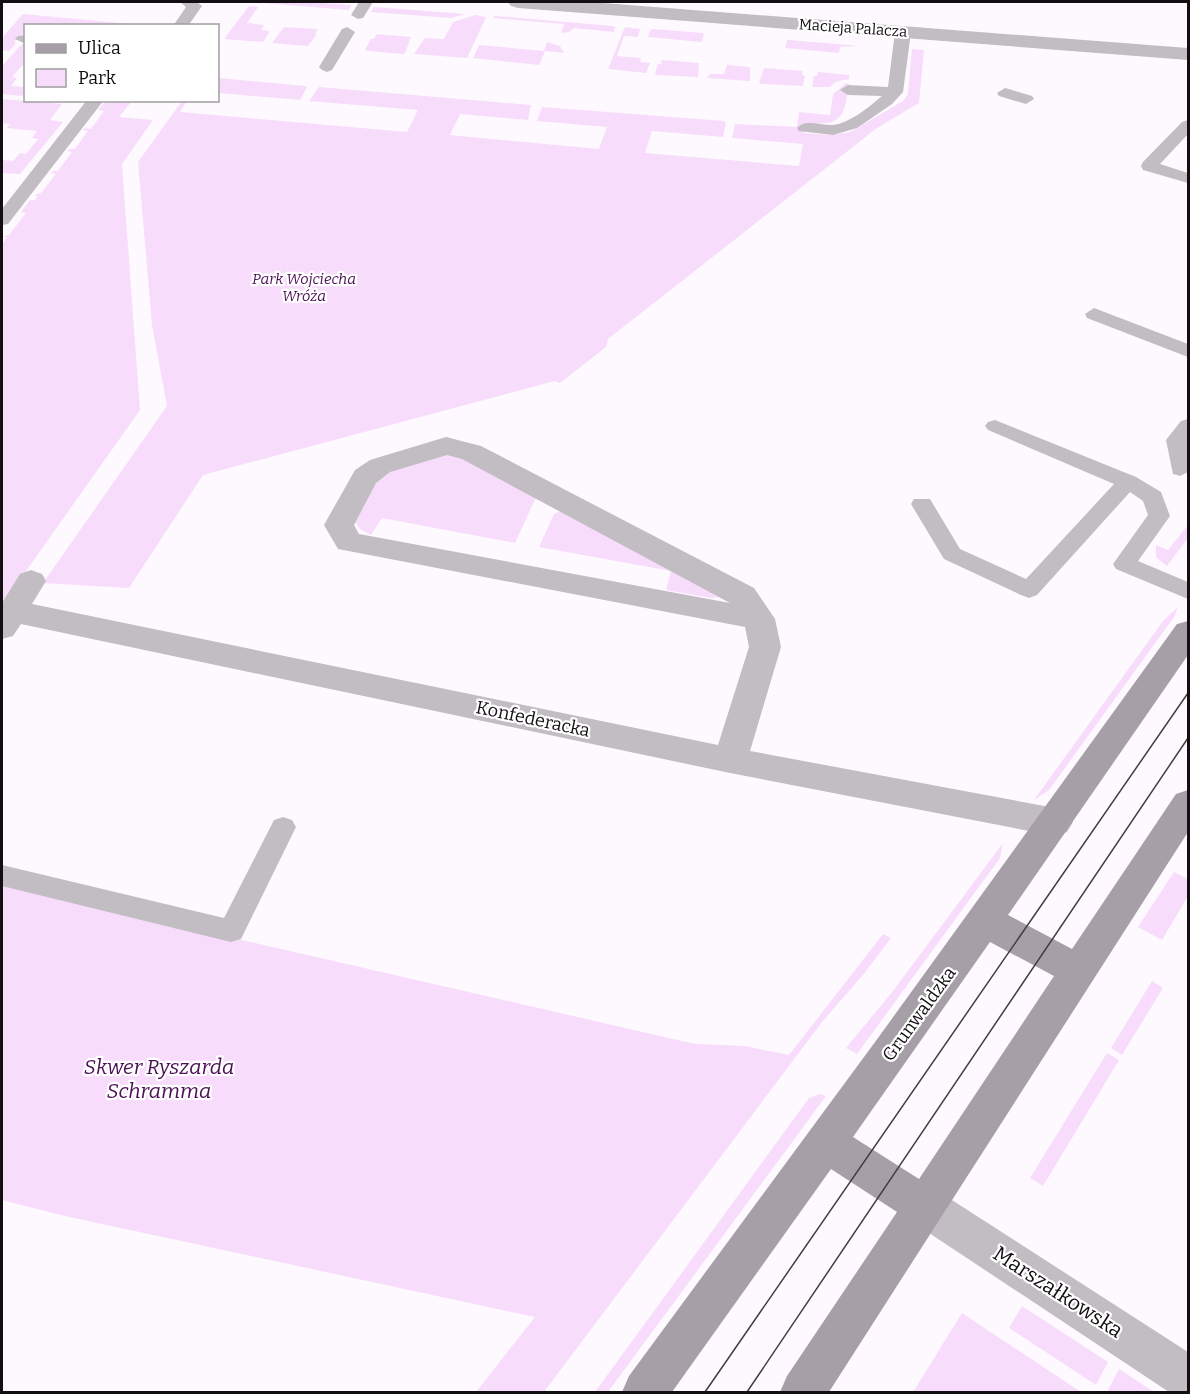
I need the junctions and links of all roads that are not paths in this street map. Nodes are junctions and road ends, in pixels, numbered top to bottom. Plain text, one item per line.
1 (518, 2) edge
2 (787, 2) edge
3 (184, 3) edge
4 (776, 22) junction
5 (182, 24) edge
6 (347, 32) dead end
7 (903, 32) junction
8 (1188, 54) edge
9 (327, 67) dead end
10 (848, 90) dead end
11 (895, 92) junction
12 (1005, 93) dead end
13 (1026, 99) dead end
14 (94, 102) edge
15 (1188, 125) edge
16 (805, 128) dead end
17 (1188, 178) edge
18 (2, 220) edge
19 (1094, 314) dead end
20 (1188, 351) edge
21 (1188, 425) edge
22 (995, 426) dead end
23 (1184, 467) edge
24 (1129, 482) junction
25 (1153, 497) junction
26 (922, 504) dead end
27 (31, 581) dead end
28 (1188, 591) edge
29 (759, 619) junction
30 (7, 620) edge
31 (1188, 632) edge
32 (730, 760) junction
33 (1188, 804) edge
34 (1055, 822) junction
35 (283, 827) dead end
36 (2, 876) edge
37 (985, 921) junction
38 (1080, 972) junction
39 (826, 1143) junction
40 (926, 1207) junction
41 (1188, 1377) edge
42 (645, 1392) edge
43 (803, 1392) edge

1 - 4 street, Macieja Palacza
2 - 4 street
3 - 5 lane
4 - 7 street, Macieja Palacza
6 - 9 lane
7 - 8 street, Macieja Palacza
7 - 11 lane
10 - 11 lane
11 - 16 lane
12 - 13 lane
14 - 18 lane
15 - 17 lane
19 - 20 lane
21 - 23 lane
22 - 24 lane
23 - 25 lane
24 - 25 lane
24 - 26 lane
25 - 28 lane
27 - 30 street
29 - 29 street
29 - 32 street
30 - 32 street, Konfederacka
31 - 34 street, Grunwaldzka
32 - 34 street, Konfederacka
33 - 38 street
34 - 37 street, Grunwaldzka
35 - 36 lane
37 - 38 street
37 - 39 street, Grunwaldzka
38 - 40 street
39 - 40 street
39 - 42 street, Grunwaldzka
40 - 41 street, Marszałkowska
40 - 43 street

